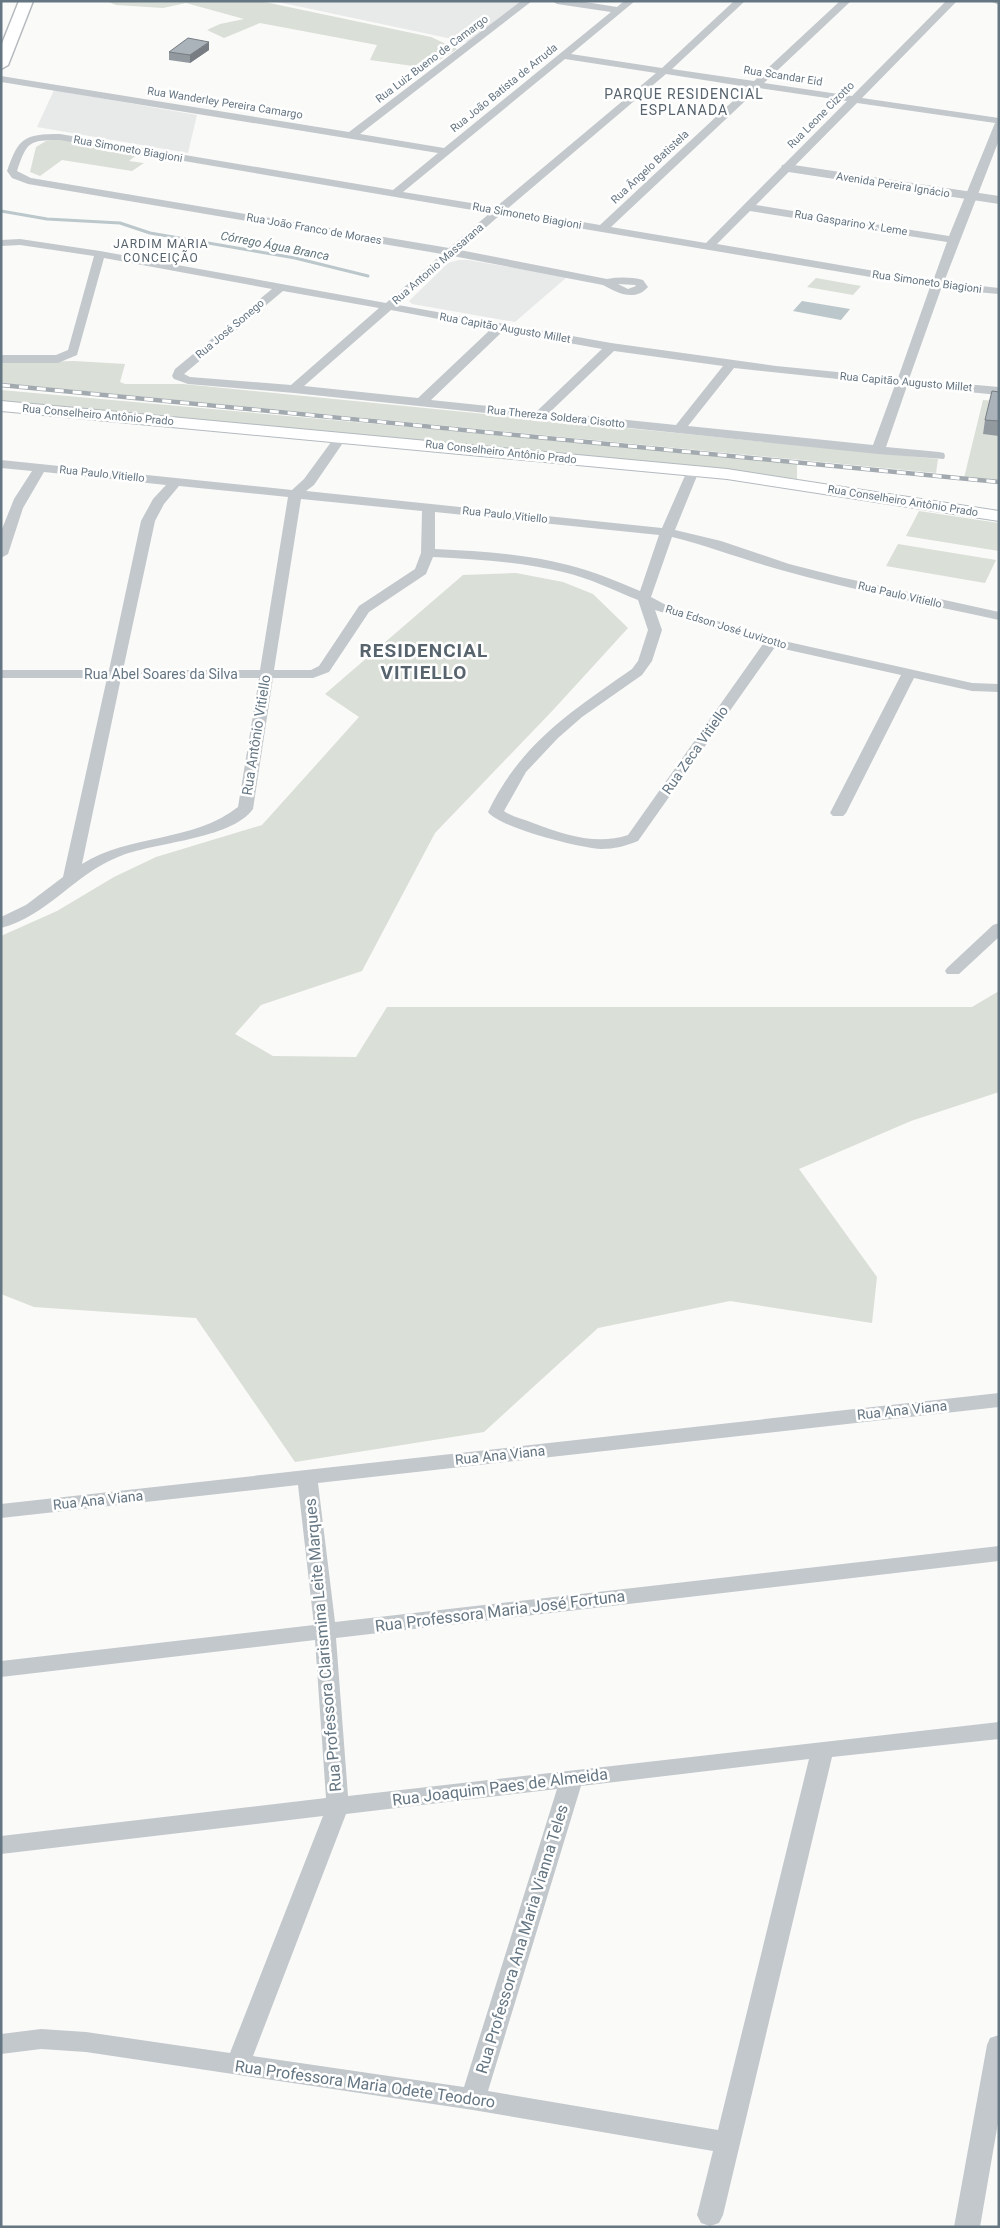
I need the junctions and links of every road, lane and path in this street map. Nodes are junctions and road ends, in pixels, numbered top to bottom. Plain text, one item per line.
1 (18, 1) edge
2 (26, 1) edge
3 (527, 1) edge
4 (557, 1) edge
5 (630, 1) edge
6 (740, 1) edge
7 (846, 1) edge
8 (952, 1) edge
9 (620, 10) junction
10 (1, 47) edge
11 (563, 56) junction
12 (1, 65) edge
13 (664, 71) junction
14 (1, 79) edge
15 (756, 85) junction
16 (854, 100) junction
17 (999, 121) edge
18 (999, 125) edge
19 (351, 136) junction
20 (445, 152) junction
21 (786, 168) junction
22 (21, 179) joint
23 (394, 194) junction
24 (972, 197) junction
25 (999, 200) edge
26 (748, 207) junction
27 (498, 211) junction
28 (602, 229) junction
29 (953, 240) junction
30 (1, 243) edge
31 (708, 247) junction
32 (452, 252) junction
33 (100, 254) junction
34 (607, 282) dead end
35 (938, 285) junction
36 (281, 287) junction
37 (999, 292) edge
38 (388, 307) junction
39 (500, 327) junction
40 (611, 347) junction
41 (1, 359) edge
42 (731, 364) junction
43 (179, 372) joint
44 (904, 382) junction
45 (294, 389) junction
46 (999, 391) edge
47 (420, 403) junction
48 (1, 406) edge
49 (540, 415) junction
50 (678, 430) junction
51 (341, 437) junction
52 (878, 450) junction
53 (939, 456) dead end
54 (1, 464) edge
55 (41, 468) junction
56 (693, 471) junction
57 (176, 482) junction
58 (295, 494) junction
59 (429, 507) junction
60 (999, 516) edge
61 (667, 532) junction
62 (428, 553) junction
63 (1, 554) edge
64 (644, 598) junction
65 (999, 616) edge
66 (771, 642) junction
67 (910, 672) junction
68 (1, 674) edge
69 (116, 674) junction
70 (265, 674) junction
71 (999, 688) edge
72 (838, 814) dead end
73 (71, 876) junction
74 (1, 923) edge
75 (999, 928) edge
76 (953, 971) dead end
77 (999, 1400) edge
78 (307, 1477) junction
79 (1, 1511) edge
80 (999, 1553) edge
81 (325, 1631) junction
82 (1, 1669) edge
83 (999, 1730) edge
84 (823, 1749) junction
85 (572, 1778) junction
86 (338, 1806) junction
87 (1, 1845) edge
88 (1, 2044) edge
89 (999, 2045) edge
90 (237, 2065) junction
91 (473, 2099) junction
92 (727, 2142) junction
93 (710, 2215) dead end
94 (967, 2227) edge

1 - 10 main road
2 - 12 main road
3 - 19 street, Rua Luiz Bueno de Camargo
4 - 9 street
5 - 9 street, Rua João Batista de Arruda
6 - 13 street, Rua Antonio Massarana
7 - 15 street, Rua Ângelo Batistela
8 - 16 street, Rua Leone Cizotto
9 - 11 street, Rua João Batista de Arruda
11 - 13 street, Rua Scandar Eid
11 - 20 street, Rua João Batista de Arruda
13 - 15 street, Rua Scandar Eid
13 - 27 street, Rua Antonio Massarana
14 - 19 street, Rua Wanderley Pereira Camargo
15 - 16 street, Rua Scandar Eid
15 - 28 street, Rua Ângelo Batistela
16 - 17 street, Rua Scandar Eid
16 - 21 street, Rua Leone Cizotto
18 - 24 street
19 - 20 street, Rua Wanderley Pereira Camargo
20 - 23 street, Rua João Batista de Arruda
21 - 24 street, Avenida Pereira Ignácio
21 - 26 street, Rua Leone Cizotto
22 - 23 street, Rua Simoneto Biagioni
22 - 32 street, Rua João Franco de Moraes
23 - 27 street, Rua Simoneto Biagioni
24 - 25 street, Avenida Pereira Ignácio
24 - 29 street
26 - 29 street, Rua Gasparino X. Leme
26 - 31 street, Rua Leone Cizotto
27 - 28 street, Rua Simoneto Biagioni
27 - 32 street, Rua Antonio Massarana
28 - 31 street, Rua Simoneto Biagioni
29 - 35 street
30 - 33 street, Rua Capitão Augusto Millet
31 - 35 street, Rua Simoneto Biagioni
32 - 34 street, Rua João Franco de Moraes
32 - 38 street, Rua Antonio Massarana
33 - 36 street, Rua Capitão Augusto Millet
33 - 41 street
35 - 37 street, Rua Simoneto Biagioni
35 - 44 street
36 - 38 street, Rua Capitão Augusto Millet
36 - 43 street, Rua José Sonego
38 - 39 street, Rua Capitão Augusto Millet
38 - 45 street, Rua Antonio Massarana
39 - 40 street, Rua Capitão Augusto Millet
39 - 47 street
40 - 42 street, Rua Capitão Augusto Millet
40 - 49 street
42 - 44 street, Rua Capitão Augusto Millet
42 - 50 street
43 - 45 street, Rua Thereza Soldera Cisotto
44 - 46 street, Rua Capitão Augusto Millet
44 - 52 street
45 - 47 street, Rua Thereza Soldera Cisotto
47 - 49 street, Rua Thereza Soldera Cisotto
48 - 51 main road, Rua Conselheiro Antônio Prado
49 - 50 street, Rua Thereza Soldera Cisotto
50 - 52 street, Rua Thereza Soldera Cisotto
51 - 56 main road, Rua Conselheiro Antônio Prado
51 - 58 street
52 - 53 street, Rua Thereza Soldera Cisotto
54 - 55 street, Rua Paulo Vitiello
55 - 57 street, Rua Paulo Vitiello
55 - 63 street
56 - 60 main road, Rua Conselheiro Antônio Prado
56 - 61 street
57 - 58 street, Rua Paulo Vitiello
57 - 69 street
58 - 59 street, Rua Paulo Vitiello
58 - 70 street, Rua Antônio Vitiello
59 - 61 street, Rua Paulo Vitiello
59 - 62 street, Rua Abel Soares da Silva
61 - 64 street
61 - 65 street, Rua Paulo Vitiello
62 - 64 street, Rua Edson José Luvizotto
62 - 70 street, Rua Abel Soares da Silva
64 - 66 street, Rua Edson José Luvizotto
64 - 66 street, Rua Zeca Vitiello
66 - 67 street, Rua Edson José Luvizotto
67 - 71 street, Rua Edson José Luvizotto
67 - 72 street
68 - 69 street, Rua Abel Soares da Silva
69 - 70 street, Rua Abel Soares da Silva
69 - 73 street
70 - 73 street, Rua Antônio Vitiello
73 - 74 street, Rua Antônio Vitiello
75 - 76 street
77 - 78 street, Rua Ana Viana
78 - 79 street, Rua Ana Viana
78 - 81 street, Rua Professora Clarismina Leite Marques
80 - 81 street, Rua Professora Maria José Fortuna
81 - 82 street, Rua Professora Maria José Fortuna
81 - 86 street, Rua Professora Clarismina Leite Marques
83 - 84 street, Rua Joaquim Paes de Almeida
84 - 85 street, Rua Joaquim Paes de Almeida
84 - 92 street
85 - 86 street, Rua Joaquim Paes de Almeida
85 - 91 street, Rua Professora Ana Maria Vianna Teles
86 - 87 street, Rua Joaquim Paes de Almeida
86 - 90 street, Rua Professora Clarismina Leite Marques
88 - 90 street, Rua Professora Maria Odete Teodoro
89 - 94 street
90 - 91 street, Rua Professora Maria Odete Teodoro
91 - 92 street, Rua Professora Maria Odete Teodoro
92 - 93 street

